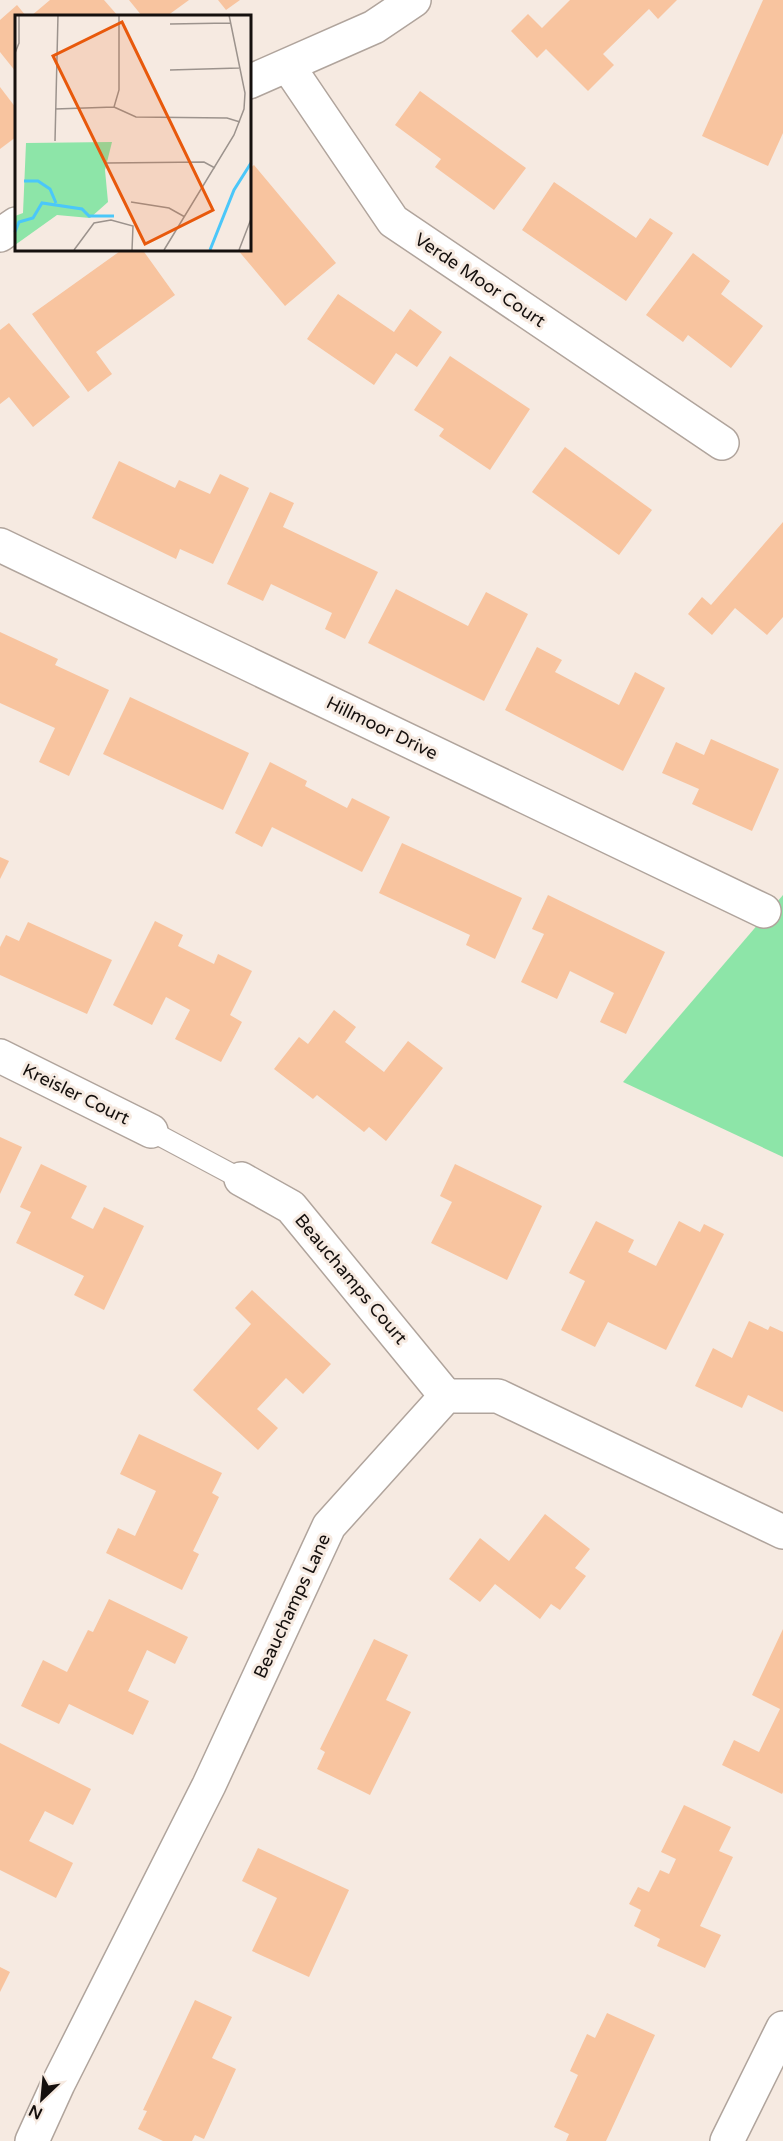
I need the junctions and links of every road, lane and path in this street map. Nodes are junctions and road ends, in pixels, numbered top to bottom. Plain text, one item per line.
1 (414, 0) edge
2 (288, 66) junction
3 (250, 82) edge
4 (15, 225) edge
5 (0, 235) edge
6 (722, 443) dead end
7 (0, 545) edge
8 (764, 911) dead end
9 (0, 1056) edge
10 (151, 1131) joint
11 (241, 1179) joint
12 (446, 1396) junction
13 (783, 1532) edge
14 (783, 2028) edge
15 (32, 2141) edge
16 (728, 2141) edge

1 - 2 street
2 - 3 street
2 - 6 street, Verde Moor Court
4 - 5 street
7 - 8 street, Hillmoor Drive
9 - 10 street, Kreisler Court
10 - 11 lane
11 - 12 street, Beauchamps Court
12 - 13 street
12 - 15 street, Beauchamps Lane
14 - 16 street

